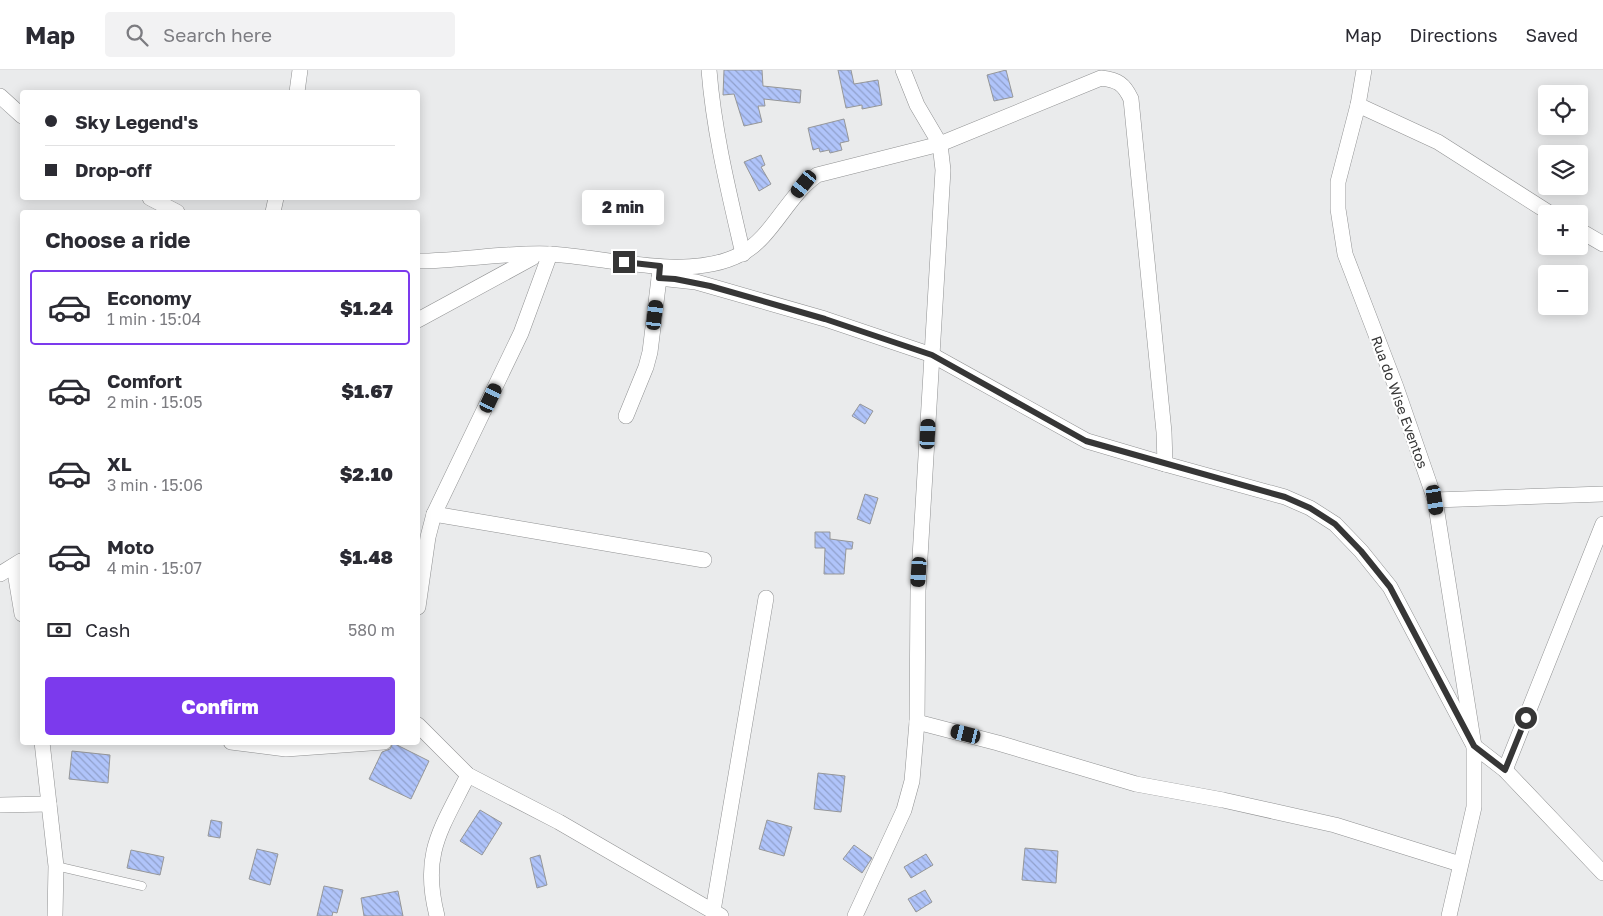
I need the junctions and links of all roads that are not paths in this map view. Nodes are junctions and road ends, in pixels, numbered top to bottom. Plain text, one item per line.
1 (300, 70) edge
2 (709, 70) edge
3 (903, 70) edge
4 (1364, 70) edge
5 (296, 90) edge
6 (0, 96) edge
7 (1358, 105) junction
8 (20, 114) edge
9 (940, 144) junction
10 (154, 200) edge
11 (1538, 206) edge
12 (173, 210) edge
13 (1588, 235) edge
14 (1603, 244) edge
15 (544, 254) junction
16 (743, 254) junction
17 (420, 261) edge
18 (660, 272) junction
19 (420, 319) edge
20 (932, 355) junction
21 (626, 416) dead end
22 (1165, 464) junction
23 (1603, 494) edge
24 (1435, 500) junction
25 (434, 514) junction
26 (1603, 526) edge
27 (704, 560) dead end
28 (18, 563) edge
29 (0, 574) edge
30 (20, 588) edge
31 (420, 592) edge
32 (766, 598) dead end
33 (917, 722) junction
34 (424, 740) edge
35 (42, 745) edge
36 (255, 745) edge
37 (342, 745) edge
38 (1474, 746) junction
39 (1505, 770) junction
40 (468, 775) junction
41 (49, 804) junction
42 (0, 805) edge
43 (1460, 864) junction
44 (56, 866) junction
45 (1603, 873) edge
46 (142, 886) dead end
47 (717, 913) edge
48 (55, 916) edge
49 (437, 916) edge
50 (855, 916) edge
51 (1449, 916) edge

1 - 5 street
2 - 16 street
3 - 9 street
4 - 7 street, Rua do Wise Eventos
6 - 8 street
7 - 11 street
7 - 24 street, Rua do Wise Eventos
9 - 16 street
9 - 20 street
9 - 22 street
10 - 12 street
13 - 14 street
15 - 17 street
15 - 18 street
15 - 19 street
15 - 25 street
16 - 18 street
18 - 20 street
18 - 21 street
20 - 22 street
20 - 33 street
22 - 38 street
23 - 24 street
24 - 38 street, Rua do Wise Eventos
25 - 27 street
25 - 31 street
26 - 39 street
28 - 29 street
28 - 30 street
32 - 47 street
33 - 43 street
33 - 50 street
34 - 40 street
35 - 41 street
36 - 37 street
38 - 39 street
38 - 43 street, Rua do Wise Eventos
39 - 45 street
40 - 47 street
40 - 49 street
41 - 42 street
41 - 44 street
43 - 51 street, Rua do Wise Eventos
44 - 46 lane
44 - 48 street

